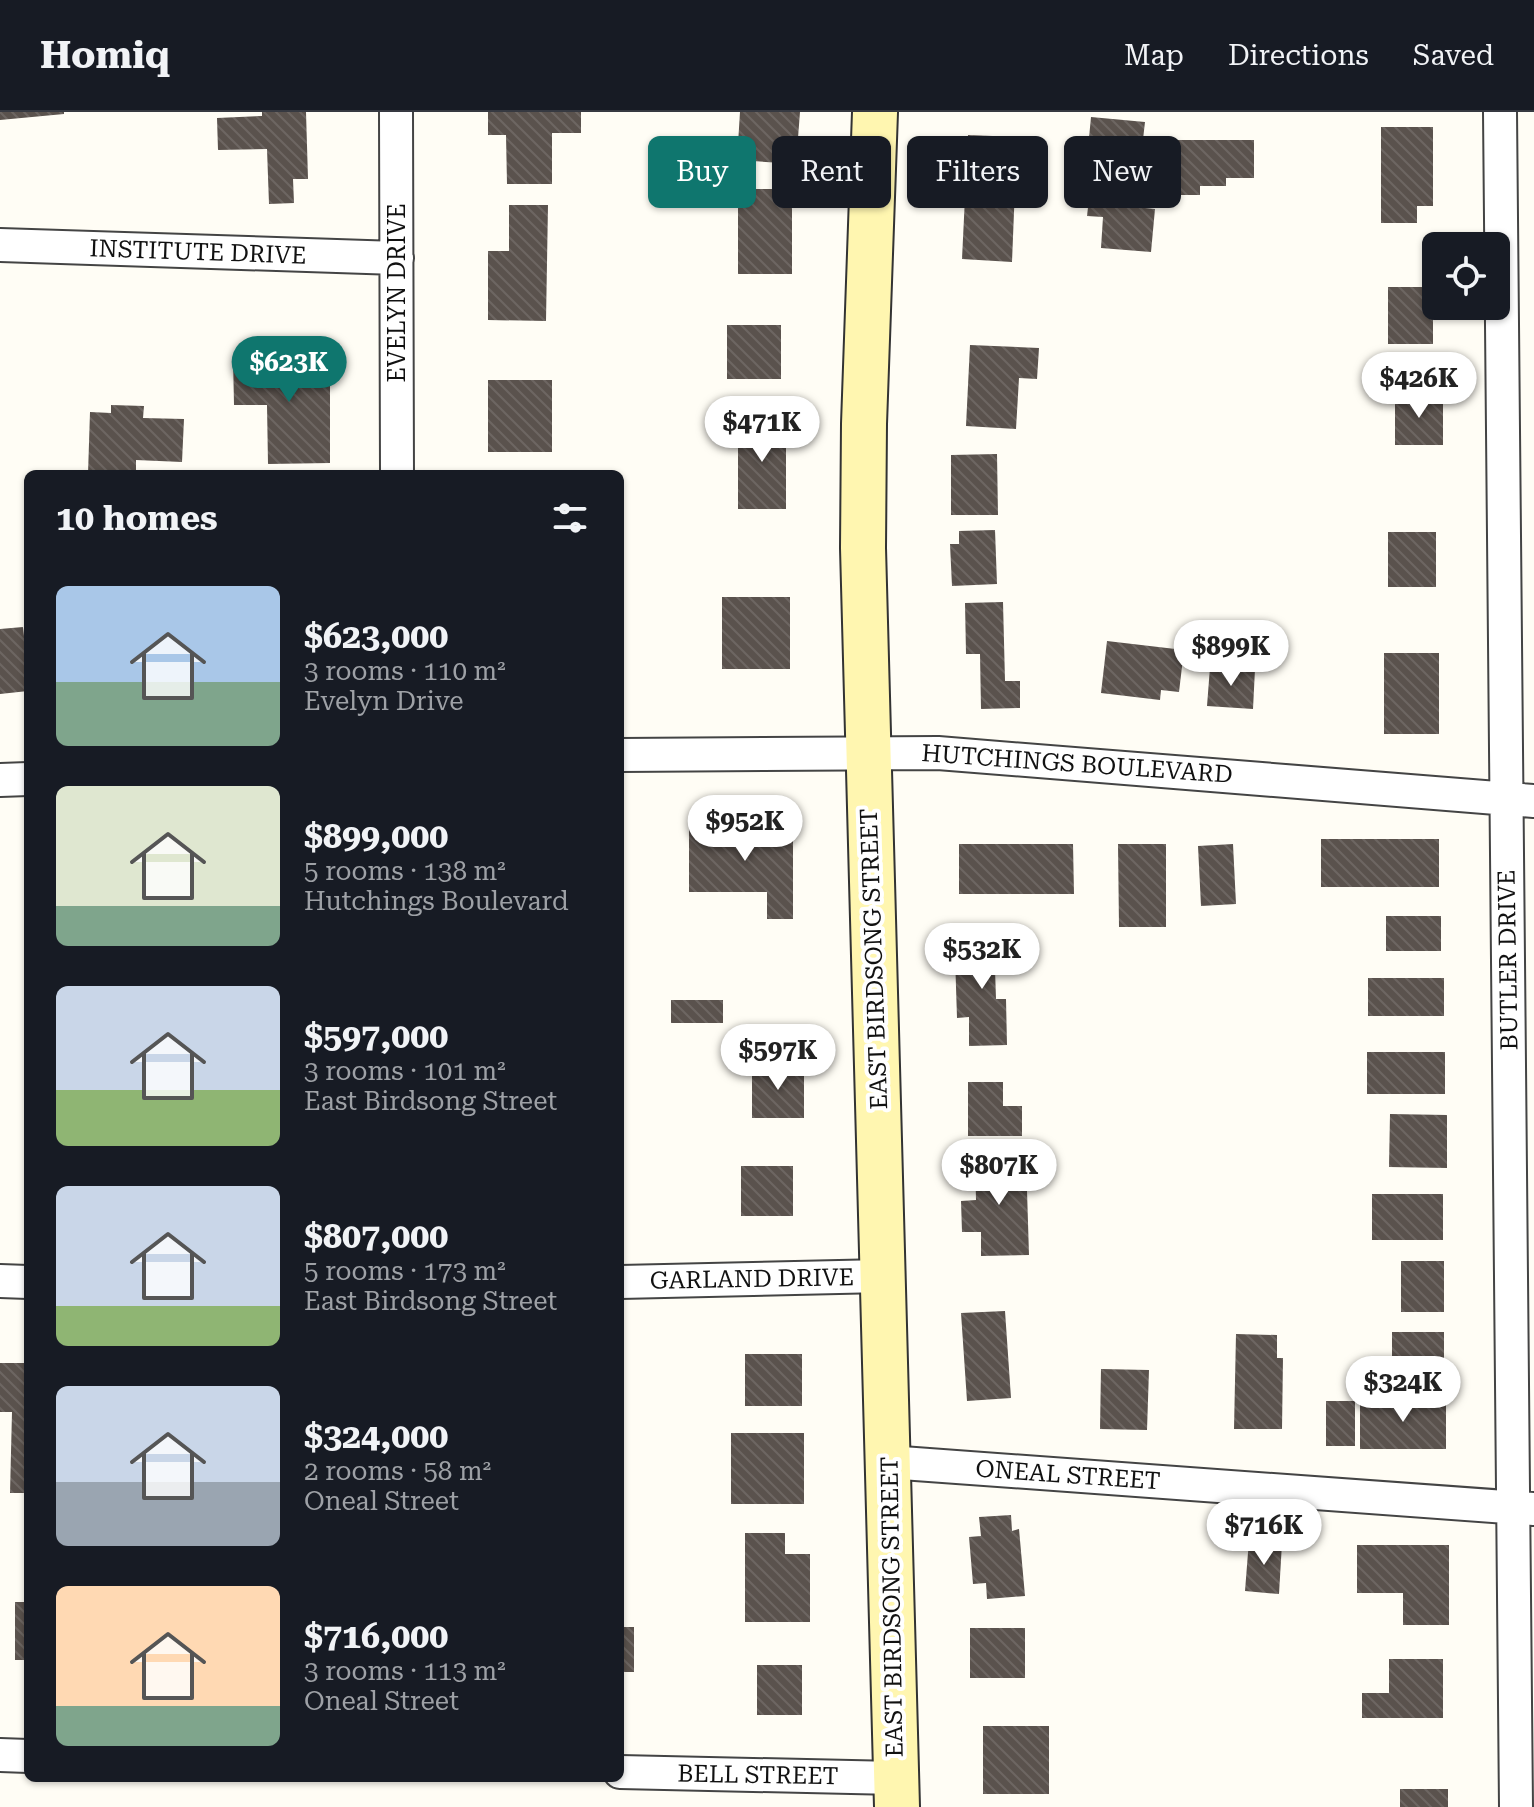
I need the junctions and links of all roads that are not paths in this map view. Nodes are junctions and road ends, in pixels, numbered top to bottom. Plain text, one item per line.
1 (396, 112) edge
2 (875, 112) edge
3 (1500, 112) edge
4 (0, 245) edge
5 (397, 258) junction
6 (397, 470) edge
7 (868, 751) junction
8 (624, 755) edge
9 (24, 779) edge
10 (0, 780) edge
11 (1520, 800) edge
12 (883, 1276) junction
13 (0, 1281) edge
14 (24, 1282) edge
15 (624, 1282) edge
16 (888, 1462) junction
17 (1524, 1508) edge
18 (0, 1755) edge
19 (24, 1756) edge
20 (624, 1772) edge
21 (896, 1792) edge
22 (1516, 1807) edge

1 - 5 street, EVELYN DRIVE
2 - 7 street, EAST BIRDSONG STREET
3 - 11 street, BUTLER DRIVE
4 - 5 street, INSTITUTE DRIVE
5 - 6 street, EVELYN DRIVE
7 - 8 street, HUTCHINGS BOULEVARD
7 - 11 street, HUTCHINGS BOULEVARD
7 - 12 street, EAST BIRDSONG STREET
9 - 10 street
11 - 17 street, BUTLER DRIVE
12 - 15 street, GARLAND DRIVE
12 - 16 street, EAST BIRDSONG STREET
13 - 14 street
16 - 17 street, ONEAL STREET
16 - 21 street, EAST BIRDSONG STREET
17 - 22 street, BUTLER DRIVE
18 - 19 street
20 - 21 street, BELL STREET

